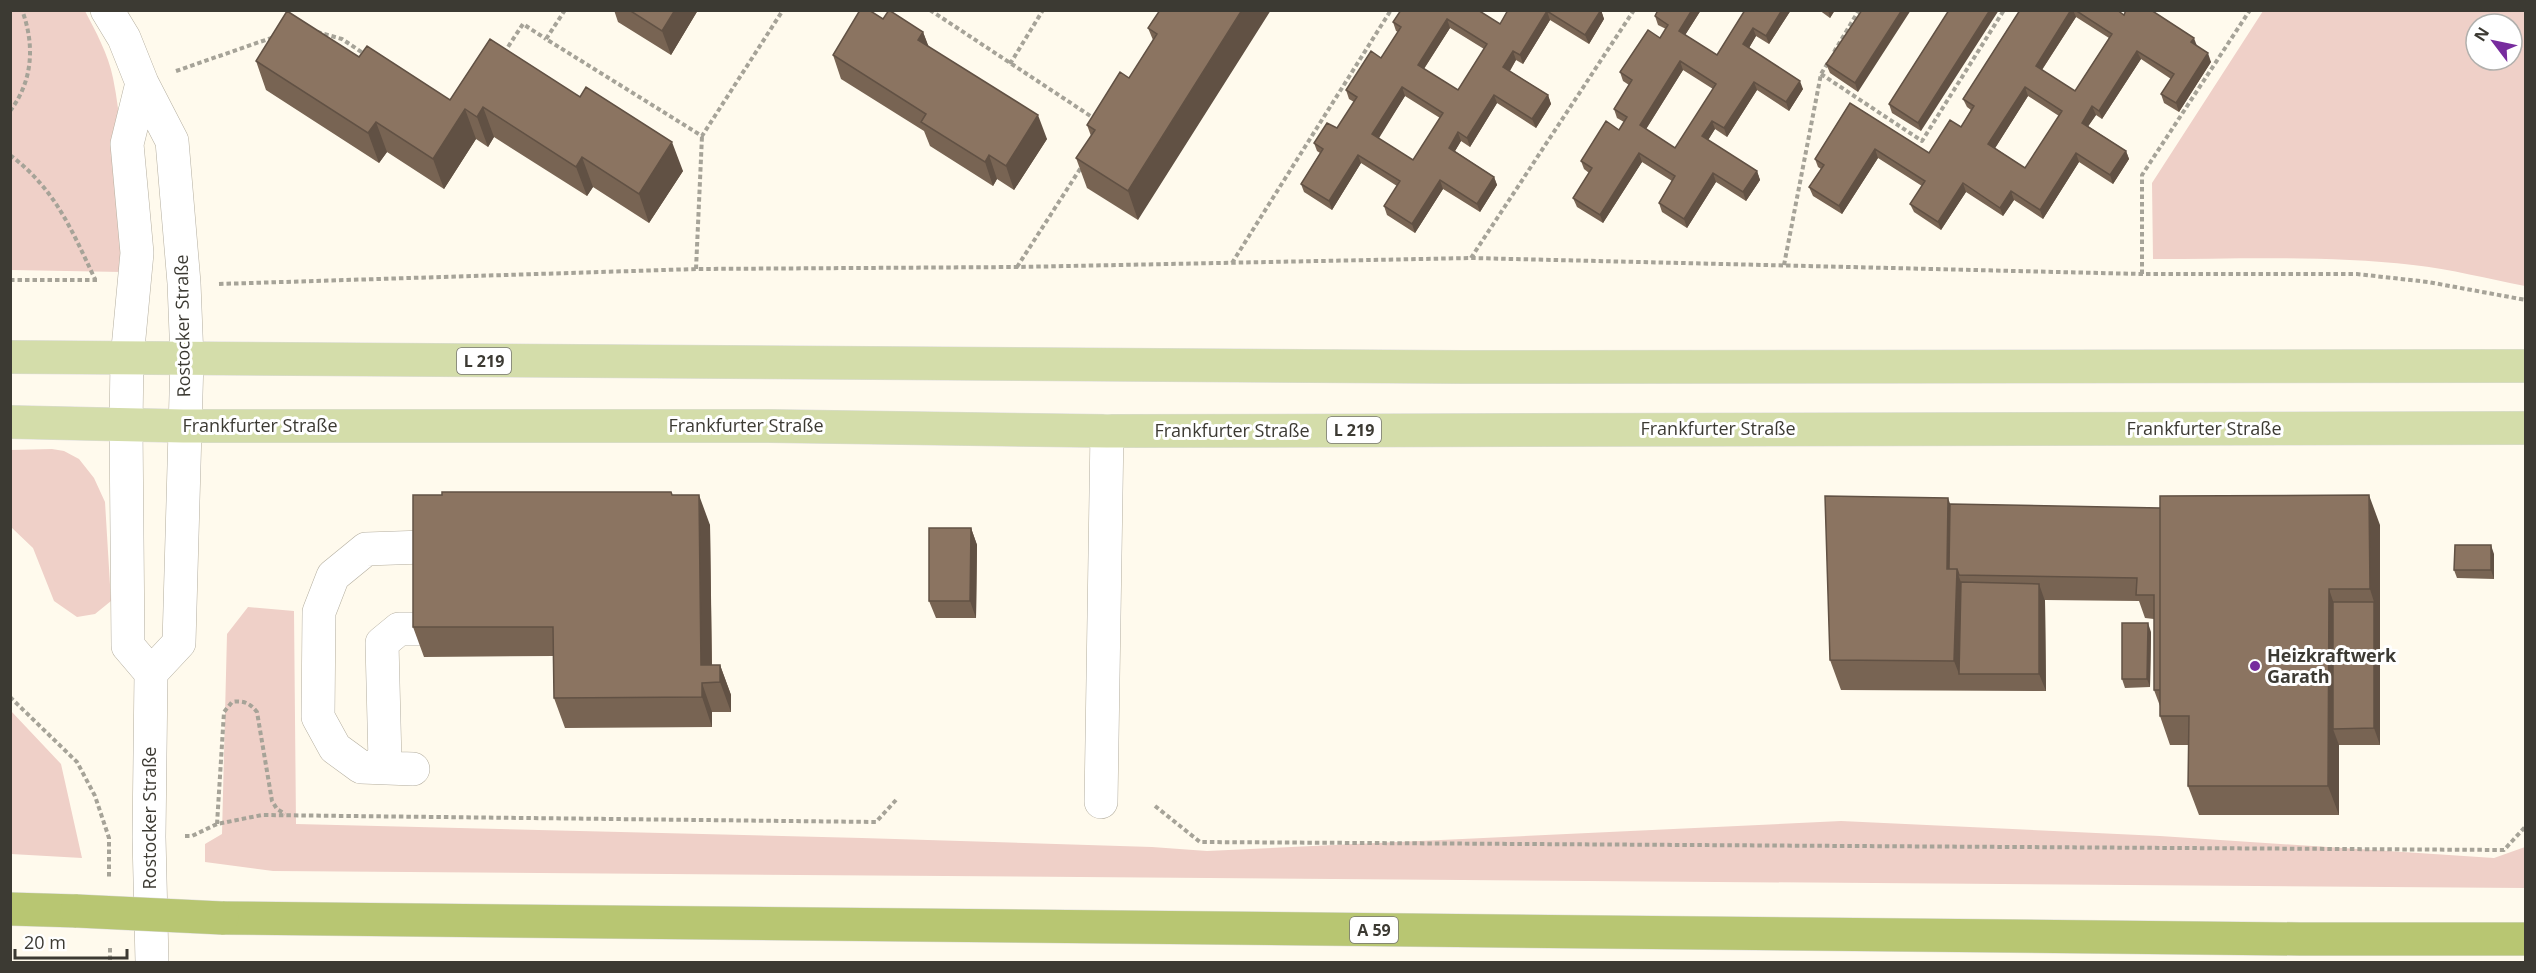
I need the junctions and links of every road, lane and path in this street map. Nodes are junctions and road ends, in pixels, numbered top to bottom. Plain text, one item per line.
1 (22, 10) edge
2 (107, 10) edge
3 (565, 10) edge
4 (783, 10) edge
5 (930, 10) edge
6 (1043, 10) edge
7 (1391, 10) edge
8 (1634, 10) edge
9 (1859, 10) edge
10 (2004, 10) edge
11 (2250, 10) edge
12 (313, 31) edge
13 (275, 37) edge
14 (546, 39) junction
15 (372, 58) edge
16 (499, 61) edge
17 (1010, 64) junction
18 (1821, 74) junction
19 (142, 83) junction
20 (10, 111) edge
21 (1098, 120) edge
22 (702, 136) junction
23 (10, 154) edge
24 (1088, 157) edge
25 (1471, 258) junction
26 (1232, 263) junction
27 (1784, 265) junction
28 (1017, 267) junction
29 (696, 269) junction
30 (2142, 274) junction
31 (95, 279) junction
32 (10, 280) edge
33 (134, 280) junction
34 (184, 283) junction
35 (2526, 300) edge
36 (10, 357) edge
37 (127, 359) junction
38 (187, 359) junction
39 (2526, 366) edge
40 (10, 422) edge
41 (126, 425) junction
42 (183, 426) junction
43 (2526, 428) edge
44 (1107, 431) junction
45 (424, 546) edge
46 (424, 629) edge
47 (151, 673) junction
48 (10, 697) edge
49 (896, 800) dead end
50 (1101, 802) dead end
51 (1155, 806) dead end
52 (287, 815) junction
53 (2526, 826) edge
54 (109, 838) dead end
55 (10, 909) edge
56 (2526, 939) edge
57 (152, 963) edge

1 - 20 path
2 - 19 street, Rostocker Straße
3 - 14 path
4 - 22 path
5 - 17 path
6 - 17 path
7 - 26 path
8 - 25 path
9 - 18 path
10 - 18 path
11 - 30 path
12 - 15 path
13 - 19 path
14 - 16 path
14 - 22 path
17 - 21 path
18 - 27 path
19 - 33 street
19 - 34 street, Rostocker Straße
22 - 29 path
23 - 31 path
24 - 28 path
25 - 26 path
25 - 27 path
26 - 28 path
27 - 30 path
28 - 29 path
29 - 34 path
30 - 35 path
31 - 32 path
31 - 33 path
33 - 37 street
34 - 38 street, Rostocker Straße
36 - 37 main road, L 219
37 - 38 main road, L 219
37 - 41 street
38 - 39 main road, L 219
38 - 42 street, Rostocker Straße
40 - 41 main road, Frankfurter Straße / L 219
41 - 42 main road, Frankfurter Straße / L 219
41 - 47 street
42 - 44 main road, Frankfurter Straße / L 219
42 - 47 street, Rostocker Straße
43 - 44 main road, Frankfurter Straße / L 219
44 - 50 street
45 - 46 street
47 - 57 street, Rostocker Straße
48 - 54 path
49 - 52 path
51 - 53 path
52 - 52 path
55 - 56 highway, A 59, bridge

